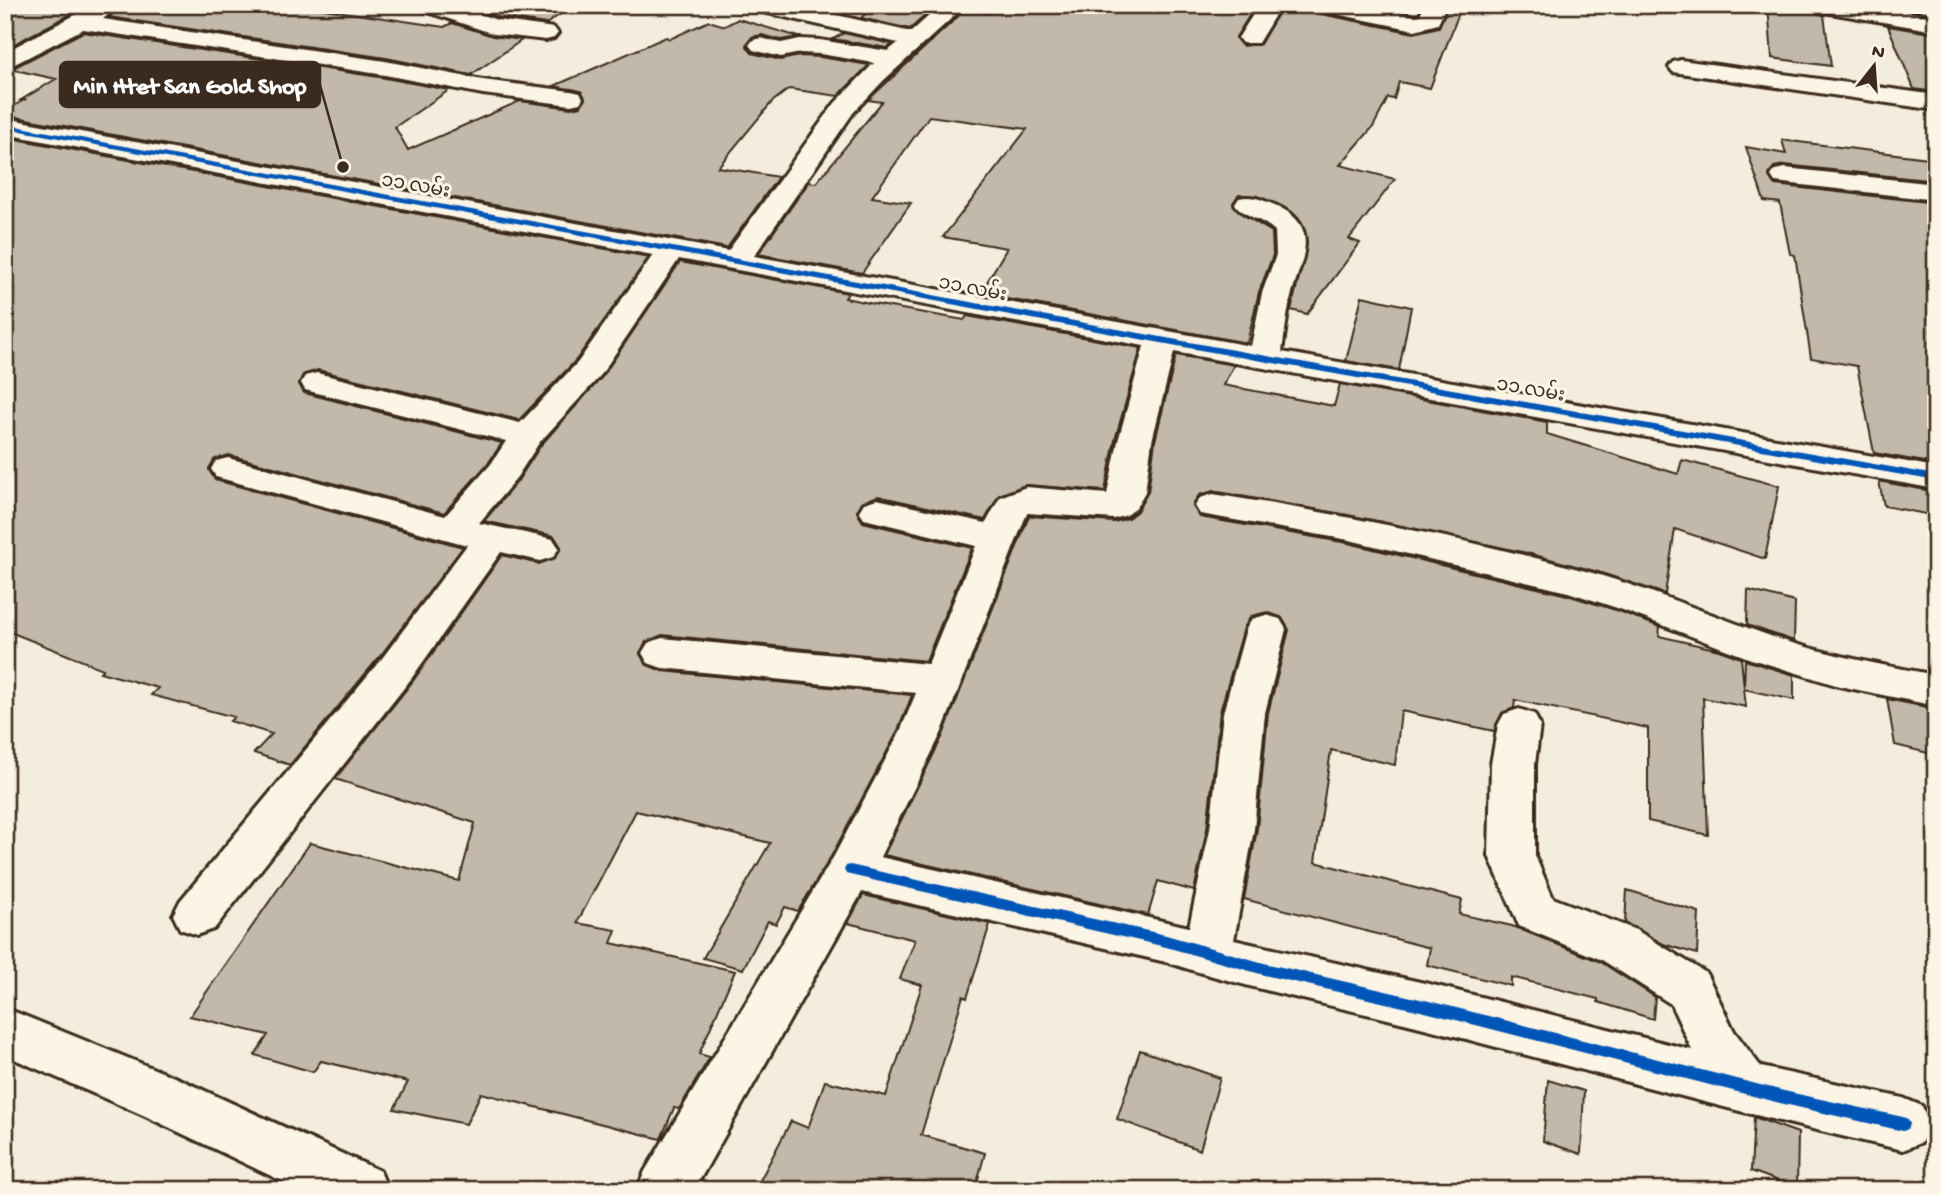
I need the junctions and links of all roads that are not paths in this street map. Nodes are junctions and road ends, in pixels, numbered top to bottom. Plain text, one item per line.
1 (112, 5) edge
2 (430, 5) edge
3 (762, 5) edge
4 (955, 5) edge
5 (1270, 5) edge
6 (1325, 5) edge
7 (1434, 5) edge
8 (1824, 5) edge
9 (80, 22) junction
10 (1936, 24) edge
11 (5, 32) edge
12 (545, 33) dead end
13 (1250, 38) dead end
14 (916, 40) junction
15 (44, 41) junction
16 (761, 45) dead end
17 (892, 59) junction
18 (5, 62) edge
19 (1681, 67) dead end
20 (572, 98) dead end
21 (1936, 103) edge
22 (5, 125) edge
23 (1785, 176) dead end
24 (1936, 192) edge
25 (1249, 204) dead end
26 (671, 249) junction
27 (736, 261) junction
28 (1161, 340) junction
29 (1265, 358) junction
30 (317, 383) dead end
31 (527, 436) junction
32 (228, 469) dead end
33 (1936, 478) edge
34 (1213, 506) dead end
35 (877, 512) dead end
36 (472, 534) junction
37 (998, 538) junction
38 (540, 548) dead end
39 (1266, 629) dead end
40 (662, 653) dead end
41 (942, 680) junction
42 (1936, 691) edge
43 (1520, 724) dead end
44 (850, 870) junction
45 (197, 915) dead end
46 (1207, 955) junction
47 (5, 1031) edge
48 (1746, 1089) junction
49 (1903, 1124) dead end
50 (361, 1190) edge
51 (664, 1190) edge

1 - 9 street
2 - 12 street
3 - 14 street
4 - 14 street
5 - 13 street
6 - 7 street
8 - 10 street
9 - 15 street
9 - 20 street
11 - 15 street
14 - 17 street
15 - 18 street
16 - 17 street
17 - 27 street
19 - 21 street
22 - 26 street, ၁၁ လမ်း
23 - 24 street
25 - 29 street
26 - 27 street, ၁၁ လမ်း
26 - 31 street
27 - 28 street, ၁၁ လမ်း
28 - 29 street, ၁၁ လမ်း
28 - 37 street
29 - 33 street, ၁၁ လမ်း
30 - 31 street
31 - 36 street
32 - 36 street
34 - 42 street
35 - 37 street
36 - 38 street
36 - 45 street
37 - 41 street
39 - 46 street
40 - 41 street
41 - 44 street
43 - 48 street
44 - 46 street
44 - 51 street
46 - 48 street
47 - 50 street
48 - 49 street

